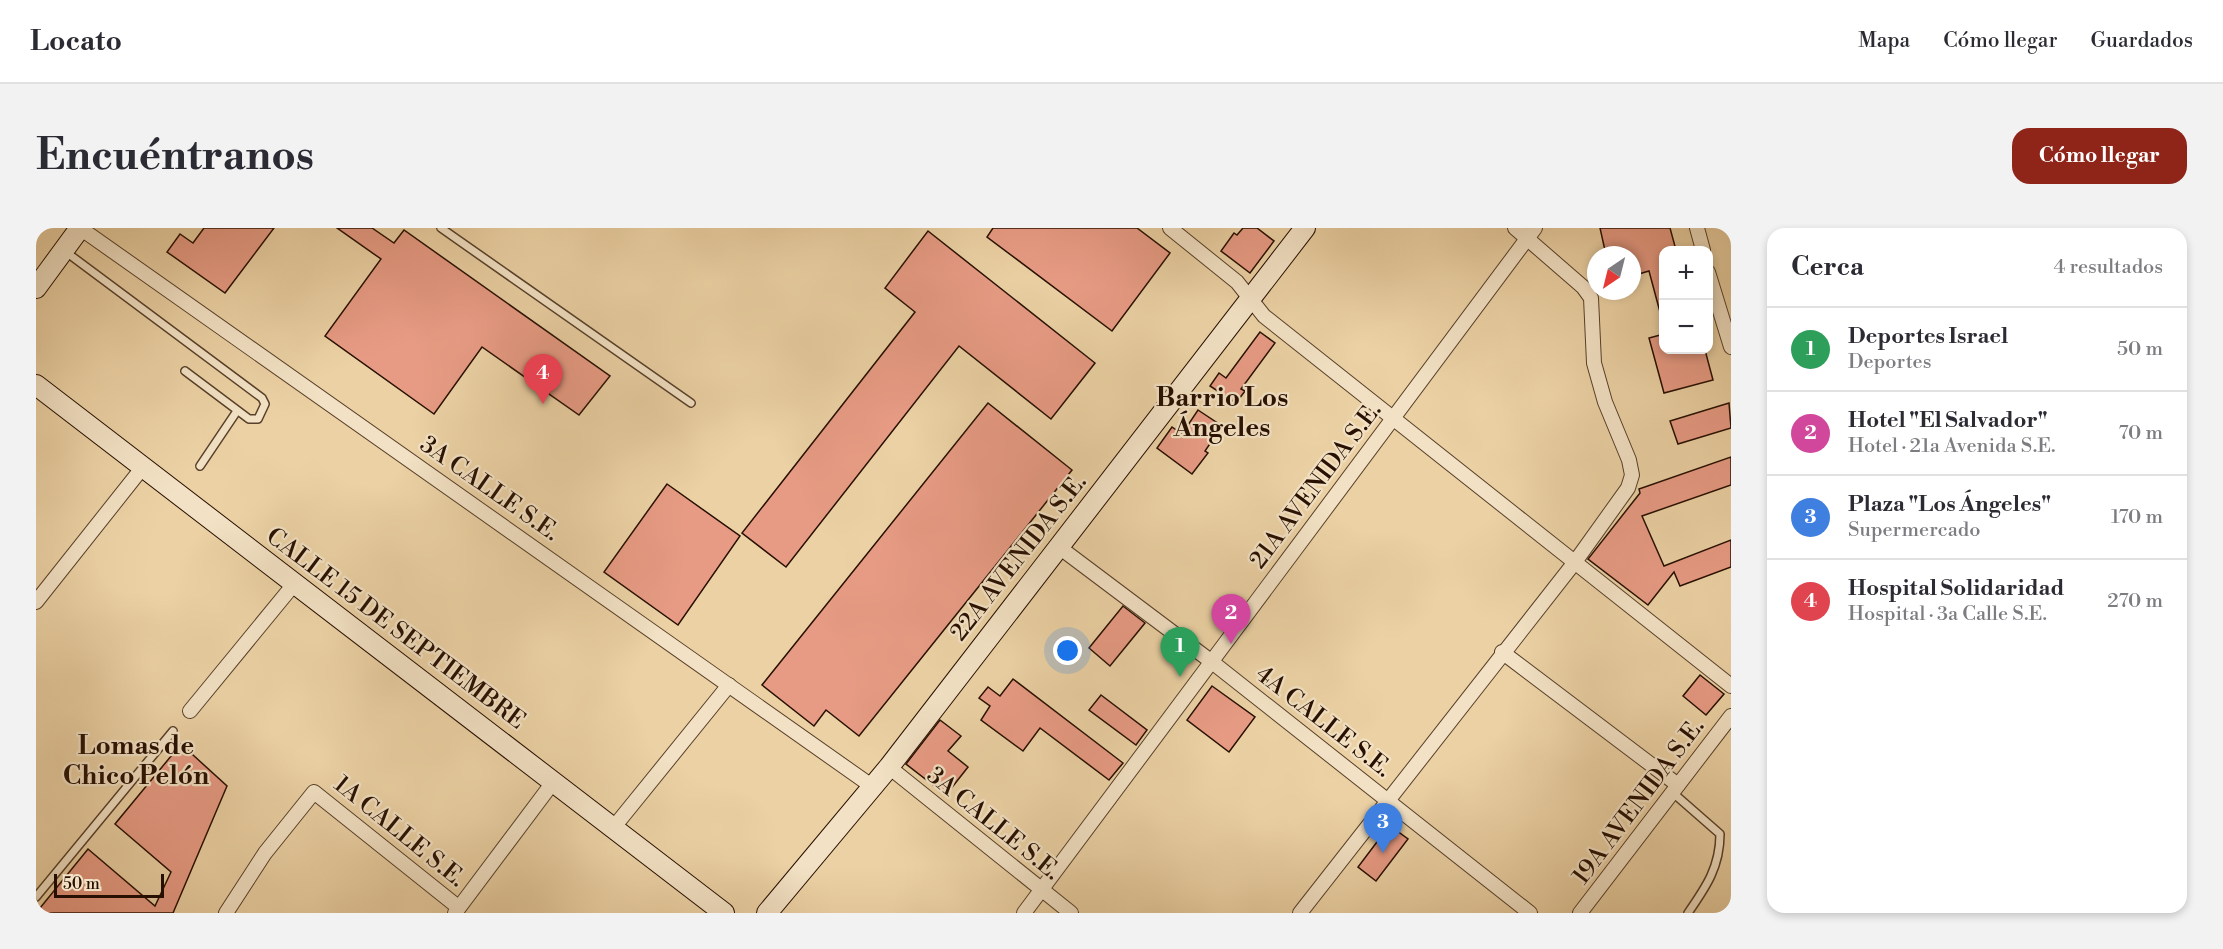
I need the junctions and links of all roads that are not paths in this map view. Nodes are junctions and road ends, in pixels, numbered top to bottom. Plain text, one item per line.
1 (80, 228) edge
2 (441, 228) edge
3 (1170, 228) edge
4 (1305, 228) edge
5 (1515, 228) edge
6 (1697, 228) edge
7 (1531, 233) edge
8 (1702, 246) edge
9 (64, 250) junction
10 (1713, 286) edge
11 (36, 288) edge
12 (1251, 300) junction
13 (1729, 330) edge
14 (1731, 347) edge
15 (185, 371) dead end
16 (36, 385) edge
17 (691, 403) dead end
18 (237, 411) junction
19 (1392, 418) junction
20 (200, 466) dead end
21 (143, 467) junction
22 (1059, 547) junction
23 (1575, 561) junction
24 (295, 583) junction
25 (36, 602) edge
26 (1502, 652) junction
27 (1212, 662) junction
28 (729, 685) junction
29 (1731, 686) edge
30 (190, 711) dead end
31 (1731, 716) edge
32 (173, 731) dead end
33 (889, 767) junction
34 (554, 781) junction
35 (873, 787) junction
36 (1675, 789) junction
37 (1387, 799) junction
38 (614, 827) junction
39 (1041, 890) junction
40 (36, 897) edge
41 (456, 910) edge
42 (226, 913) edge
43 (724, 913) edge
44 (767, 913) edge
45 (1024, 913) edge
46 (1071, 913) edge
47 (1300, 913) edge
48 (1530, 913) edge
49 (1580, 913) edge
50 (1688, 913) edge

1 - 9 street
1 - 28 street, 3A CALLE S.E.
2 - 17 lane
3 - 12 street
4 - 12 street, 22A AVENIDA S.E.
5 - 7 street
6 - 8 street
7 - 19 street, 21A AVENIDA S.E.
7 - 23 street
9 - 11 street
9 - 18 lane
10 - 13 street
12 - 19 street
12 - 22 street, 22A AVENIDA S.E.
13 - 14 street
15 - 18 lane
16 - 21 street, CALLE 15 DE SEPTIEMBRE
18 - 20 lane
19 - 23 street
19 - 27 street, 21A AVENIDA S.E.
21 - 24 street, CALLE 15 DE SEPTIEMBRE
21 - 25 street
22 - 27 street, 4A CALLE S.E.
22 - 33 street, 22A AVENIDA S.E.
23 - 26 street
23 - 29 street
24 - 30 street
24 - 34 street, CALLE 15 DE SEPTIEMBRE
26 - 36 street
26 - 37 street
27 - 37 street, 4A CALLE S.E.
27 - 39 street, 21A AVENIDA S.E.
28 - 35 street, 3A CALLE S.E.
28 - 38 street
31 - 36 street, 19A AVENIDA S.E.
32 - 40 lane
33 - 35 street, 22A AVENIDA S.E.
33 - 39 street, 3A CALLE S.E.
34 - 38 street, CALLE 15 DE SEPTIEMBRE
34 - 41 street
35 - 44 street, 22A AVENIDA S.E.
36 - 49 street, 19A AVENIDA S.E.
36 - 50 lane
37 - 47 street
37 - 48 street, 4A CALLE S.E.
38 - 43 street, CALLE 15 DE SEPTIEMBRE
39 - 45 street, 21A AVENIDA S.E.
39 - 46 street, 3A CALLE S.E.
41 - 42 street, 1A CALLE S.E.

